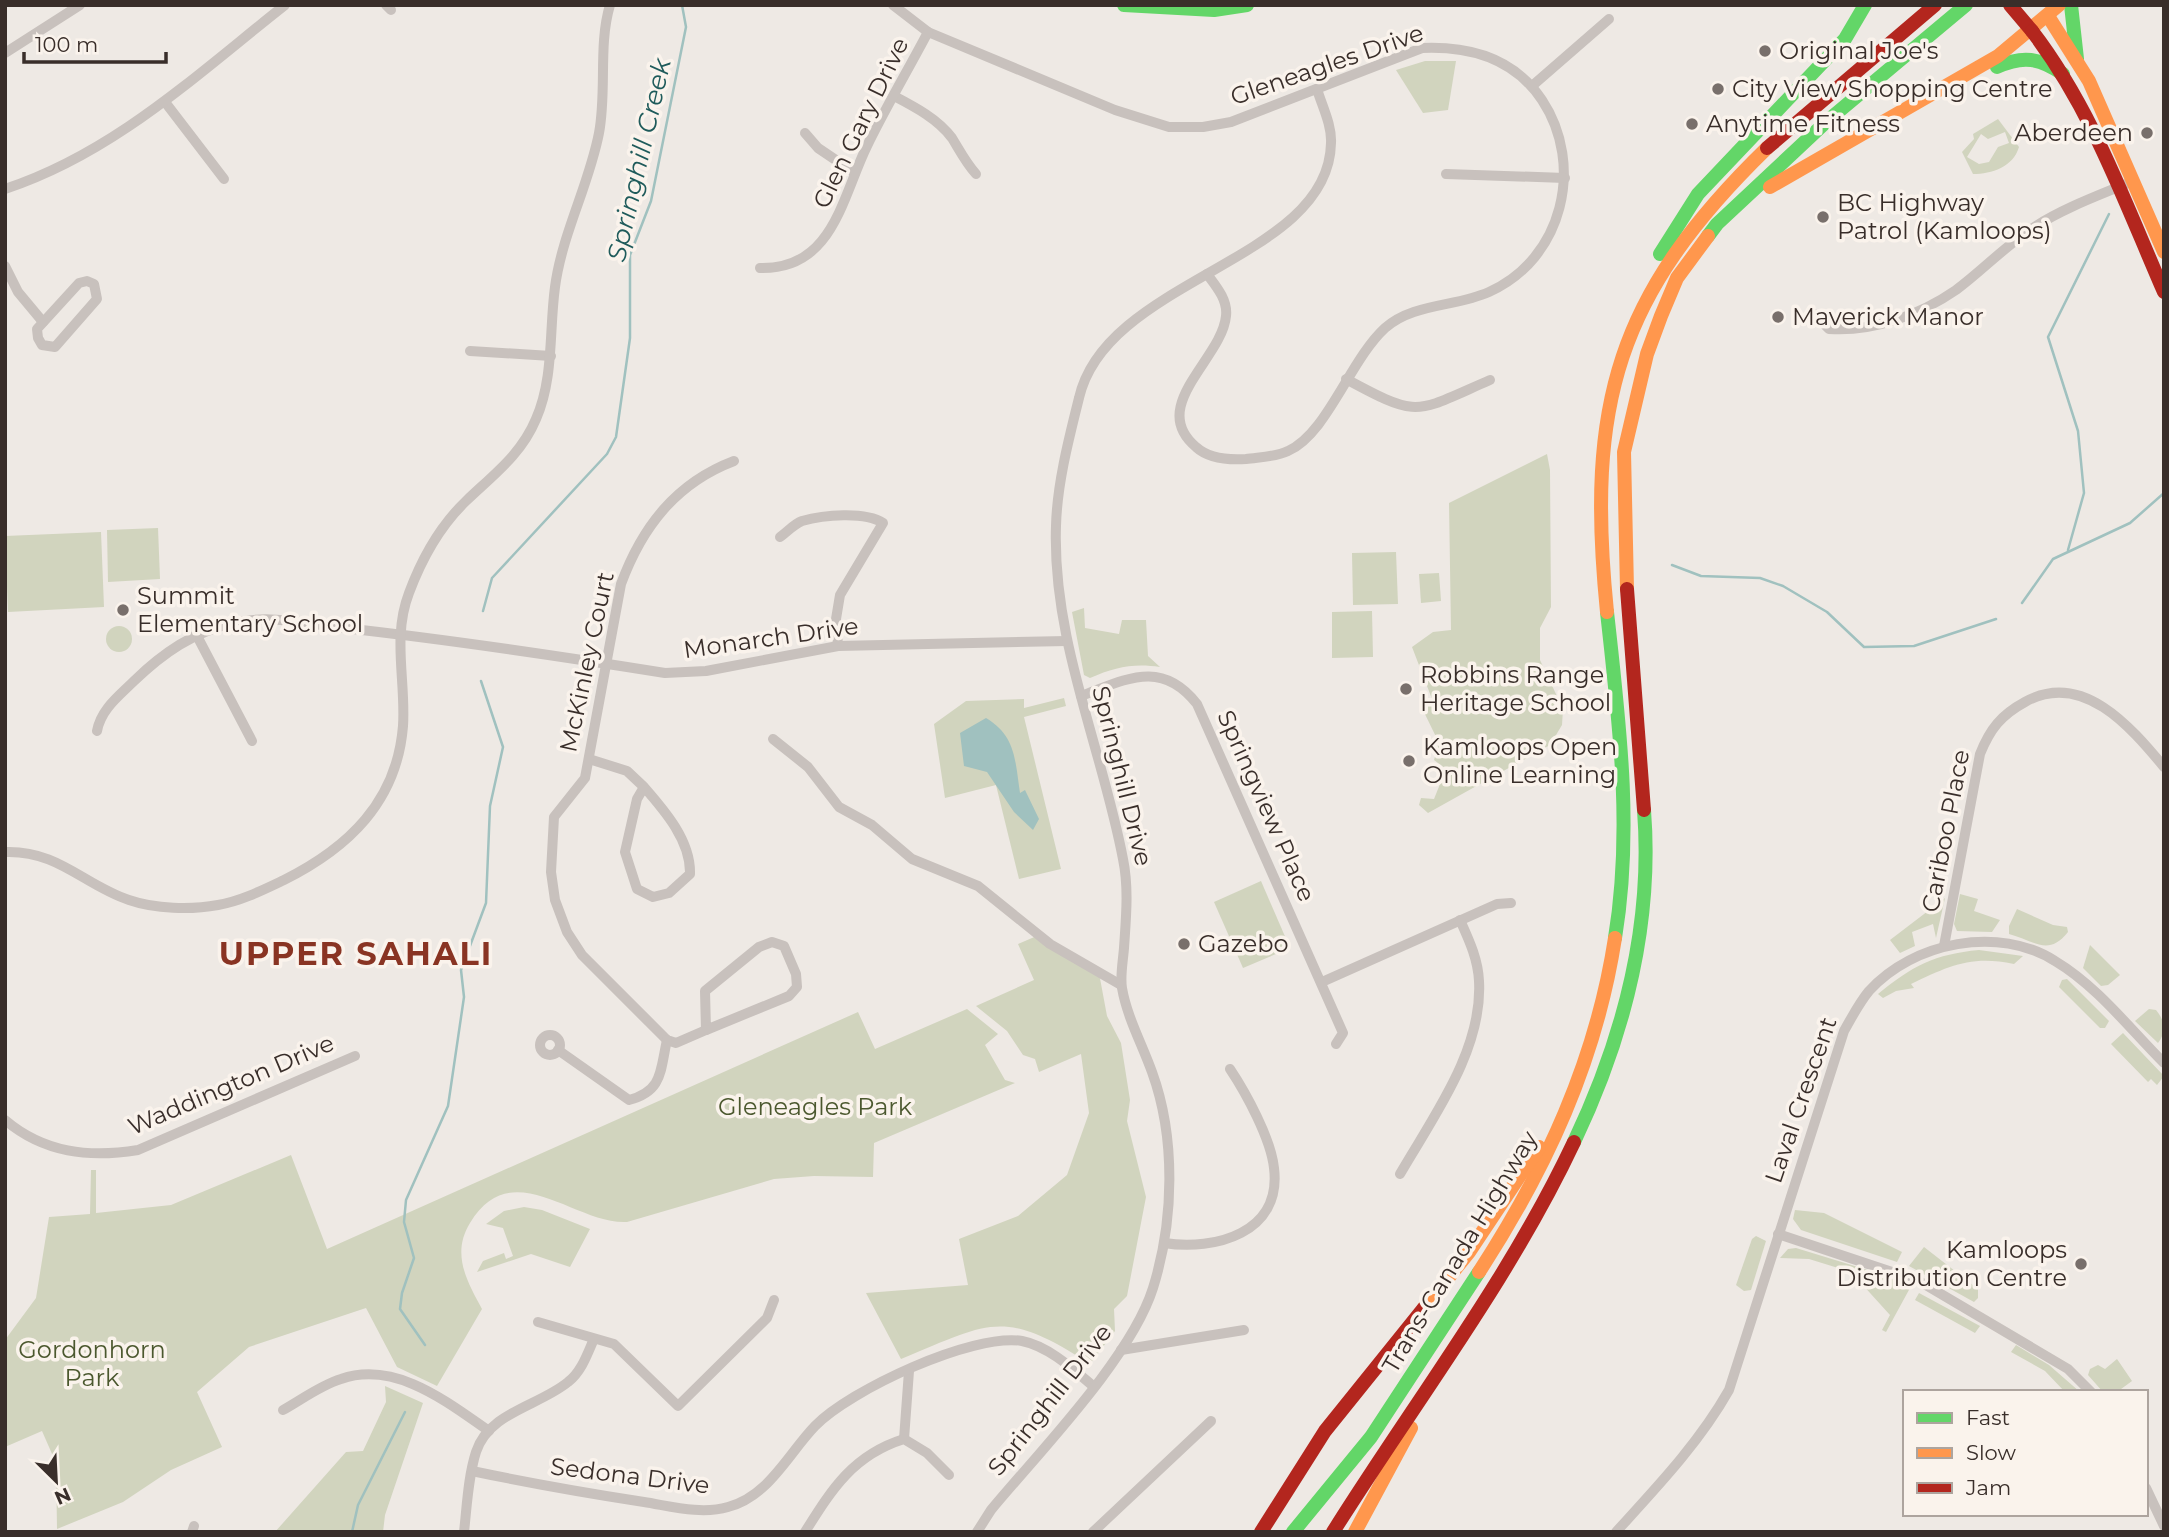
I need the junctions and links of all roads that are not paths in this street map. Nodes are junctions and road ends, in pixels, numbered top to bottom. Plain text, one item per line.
1 (80, 5) edge
2 (285, 5) edge
3 (610, 5) edge
4 (893, 5) edge
5 (1124, 5) edge
6 (1247, 5) edge
7 (1865, 5) edge
8 (1935, 5) edge
9 (1966, 5) edge
10 (2010, 5) edge
11 (2071, 5) edge
12 (2049, 9) edge
13 (1609, 19) dead end
14 (2032, 31) junction
15 (928, 32) junction
16 (5, 53) edge
17 (2077, 59) junction
18 (2063, 74) junction
19 (1532, 86) junction
20 (1317, 89) junction
21 (894, 96) junction
22 (165, 102) junction
23 (1905, 111) junction
24 (805, 133) dead end
25 (855, 173) junction
26 (976, 174) dead end
27 (1446, 174) dead end
28 (1565, 177) junction
29 (225, 179) dead end
30 (2133, 181) junction
31 (2117, 188) junction
32 (5, 189) edge
33 (1717, 224) junction
34 (2164, 252) edge
35 (5, 266) edge
36 (760, 268) dead end
37 (1207, 274) junction
38 (2164, 292) edge
39 (1641, 307) junction
40 (1814, 314) dead end
41 (43, 322) junction
42 (470, 351) dead end
43 (551, 356) junction
44 (1346, 379) junction
45 (1490, 380) dead end
46 (734, 461) dead end
47 (780, 537) dead end
48 (196, 634) junction
49 (399, 634) junction
50 (1067, 641) junction
51 (838, 646) junction
52 (608, 664) junction
53 (1081, 696) junction
54 (97, 731) dead end
55 (772, 738) dead end
56 (252, 741) dead end
57 (589, 759) junction
58 (2164, 767) edge
59 (644, 787) junction
60 (5, 852) edge
61 (1511, 903) dead end
62 (1460, 920) junction
63 (1944, 946) junction
64 (1322, 982) junction
65 (1121, 985) junction
66 (706, 1030) junction
67 (667, 1040) junction
68 (1336, 1044) dead end
69 (558, 1050) dead end
70 (355, 1056) dead end
71 (2164, 1063) edge
72 (1230, 1069) dead end
73 (1577, 1083) junction
74 (5, 1120) edge
75 (1400, 1174) dead end
76 (1778, 1234) junction
77 (1164, 1243) junction
78 (774, 1300) dead end
79 (538, 1322) dead end
80 (1244, 1330) dead end
81 (593, 1340) junction
82 (1121, 1350) junction
83 (909, 1371) junction
84 (1440, 1371) junction
85 (1093, 1386) junction
86 (2089, 1390) edge
87 (283, 1410) dead end
88 (1212, 1421) dead end
89 (489, 1431) junction
90 (904, 1439) junction
91 (472, 1471) junction
92 (949, 1475) dead end
93 (2148, 1492) edge
94 (2164, 1526) edge
95 (464, 1532) edge
96 (805, 1532) edge
97 (977, 1532) edge
98 (1093, 1532) edge
99 (1261, 1532) edge
100 (1293, 1532) edge
101 (1333, 1532) edge
102 (1355, 1532) edge
103 (1616, 1532) edge

1 - 16 street
2 - 22 street
3 - 43 street
4 - 15 street, Gleneagles Drive
5 - 6 main road
7 - 39 main road
8 - 39 main road, Trans-Canada Highway
9 - 33 main road, Trans-Canada Highway
10 - 14 main road
11 - 17 main road
12 - 14 main road
12 - 17 main road
13 - 19 street
14 - 18 main road
14 - 23 main road
15 - 20 street, Gleneagles Drive
15 - 21 street, Glen Gary Drive
17 - 30 main road
18 - 23 main road
18 - 31 main road
19 - 20 street, Gleneagles Drive
19 - 28 street, Gleneagles Drive
20 - 37 street, Springhill Drive
21 - 25 street, Glen Gary Drive
21 - 26 street
22 - 29 street
22 - 32 street
23 - 33 main road
24 - 25 street
25 - 36 street, Glen Gary Drive
27 - 28 street
28 - 44 street, Gleneagles Drive
30 - 31 street
30 - 34 main road
31 - 38 main road
31 - 40 street
33 - 84 main road, Trans-Canada Highway
35 - 41 street
37 - 44 street, Gleneagles Drive
37 - 50 street, Springhill Drive
39 - 73 main road, Trans-Canada Highway
41 - 41 street
42 - 43 street
43 - 49 street
44 - 45 street
46 - 52 street, McKinley Court
47 - 51 street
48 - 49 street, Monarch Drive
48 - 54 street, Monarch Drive
48 - 56 street
49 - 52 street, Monarch Drive
49 - 60 street
50 - 51 street, Monarch Drive
50 - 53 street, Springhill Drive
51 - 52 street, Monarch Drive
52 - 57 street, McKinley Court
53 - 64 street, Springview Place
53 - 65 street, Springhill Drive
55 - 65 street
57 - 59 street
57 - 67 street, McKinley Court
58 - 63 street, Cariboo Place
59 - 59 street
61 - 62 street
62 - 64 street
62 - 75 street
63 - 71 street, Laval Crescent
63 - 76 street, Laval Crescent
64 - 68 street, Springview Place
65 - 77 street, Springhill Drive
66 - 66 street
66 - 67 street
67 - 69 street
70 - 74 street, Waddington Drive
72 - 77 street
73 - 99 main road
73 - 100 main road, Trans-Canada Highway
76 - 86 street
76 - 103 street, Laval Crescent
77 - 82 street, Springhill Drive
78 - 81 street
79 - 81 street
80 - 82 street
81 - 89 street
82 - 85 street, Springhill Drive
83 - 85 street, Sedona Drive
83 - 90 street
83 - 91 street, Sedona Drive
84 - 101 main road, Trans-Canada Highway
84 - 102 main road
85 - 97 street, Springhill Drive
87 - 89 street
88 - 98 street
89 - 91 street
90 - 92 street
90 - 96 street
91 - 95 street
93 - 94 street

